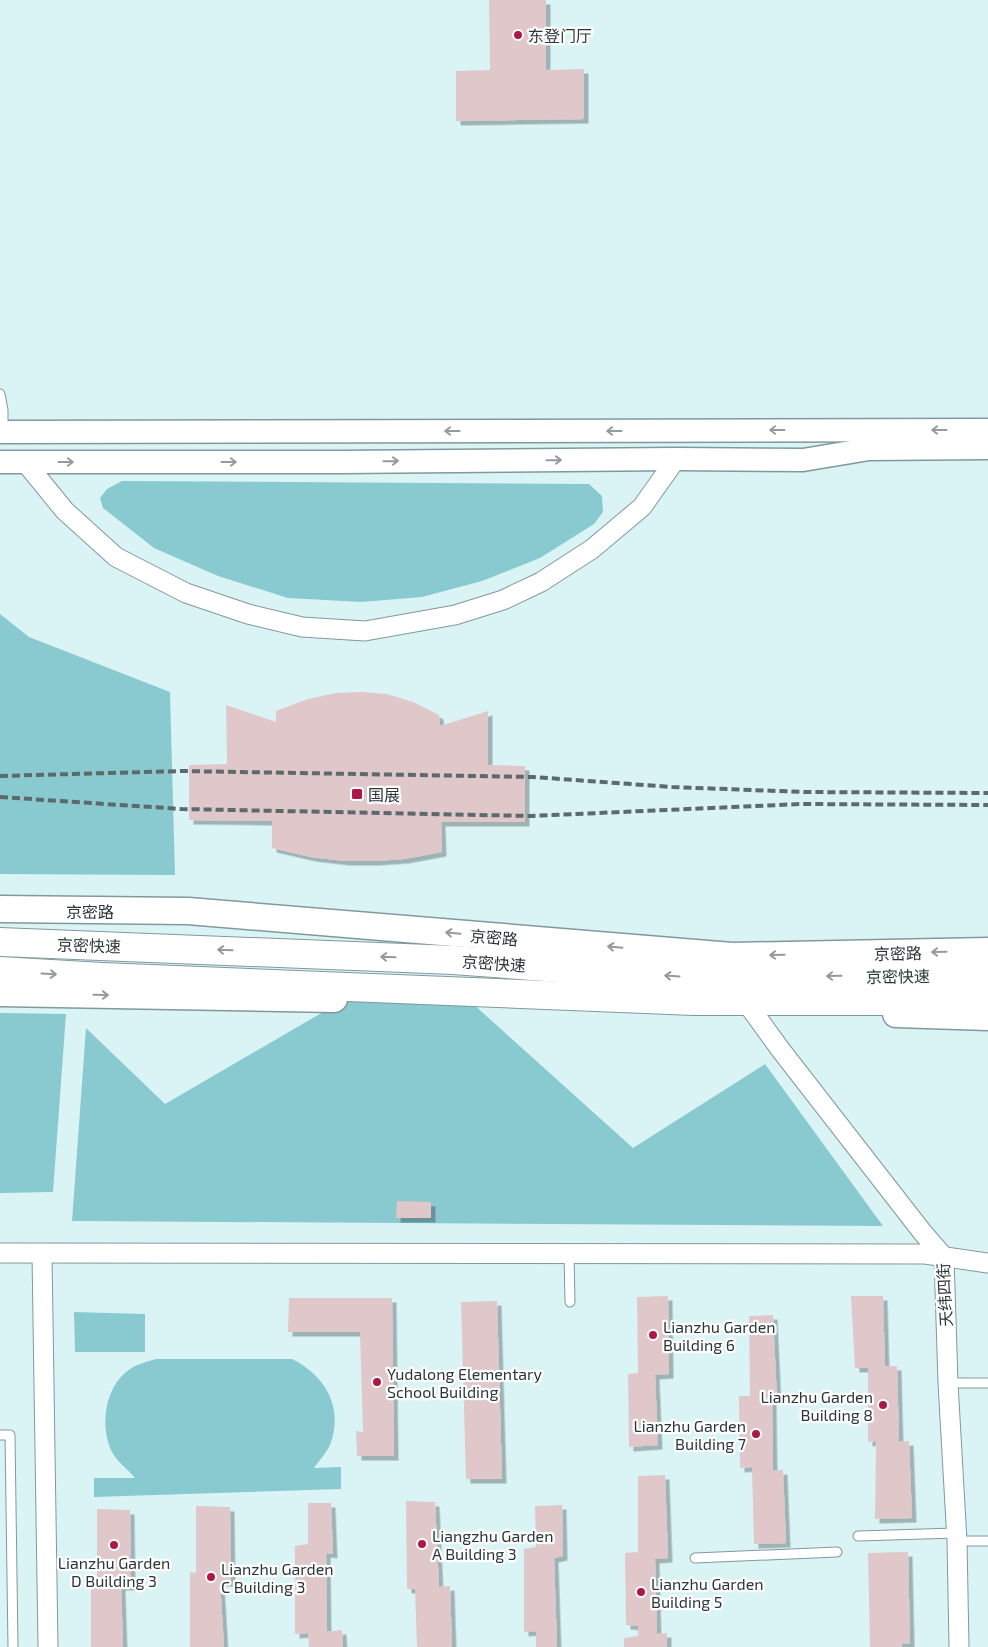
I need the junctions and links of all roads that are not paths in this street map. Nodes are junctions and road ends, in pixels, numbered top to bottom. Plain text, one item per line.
1 (0, 394) edge
2 (988, 430) edge
3 (2, 432) edge
4 (988, 448) edge
5 (676, 459) junction
6 (0, 462) edge
7 (25, 462) junction
8 (0, 909) edge
9 (0, 942) edge
10 (988, 951) edge
11 (0, 971) edge
12 (988, 975) edge
13 (0, 993) edge
14 (988, 1001) edge
15 (751, 1008) junction
16 (988, 1017) edge
17 (0, 1253) edge
18 (42, 1254) junction
19 (569, 1255) junction
20 (944, 1257) junction
21 (988, 1263) edge
22 (570, 1302) dead end
23 (948, 1383) junction
24 (988, 1383) edge
25 (0, 1435) edge
26 (858, 1536) dead end
27 (956, 1537) junction
28 (988, 1541) edge
29 (837, 1552) dead end
30 (695, 1558) dead end
31 (13, 1647) edge
32 (48, 1647) edge
33 (959, 1647) edge

1 - 3 lane
2 -> 3 street
4 - 5 street
7 -> 5 street
5 - 7 street
6 - 7 street
10 -> 8 main road, 京密路
12 -> 9 highway, 京密快速
11 -> 14 highway, 京密快速
13 -> 15 main road
15 - 16 main road
15 - 20 street, 天纬四街
17 - 18 street
18 - 19 street
18 - 32 street
19 - 20 street
19 - 22 lane
20 - 21 street
20 - 23 street, 天纬四街
23 - 24 lane
23 - 27 street, 天纬四街
25 - 31 lane
26 - 27 lane
27 - 28 lane
27 - 33 street, 天纬四街
29 - 30 lane

